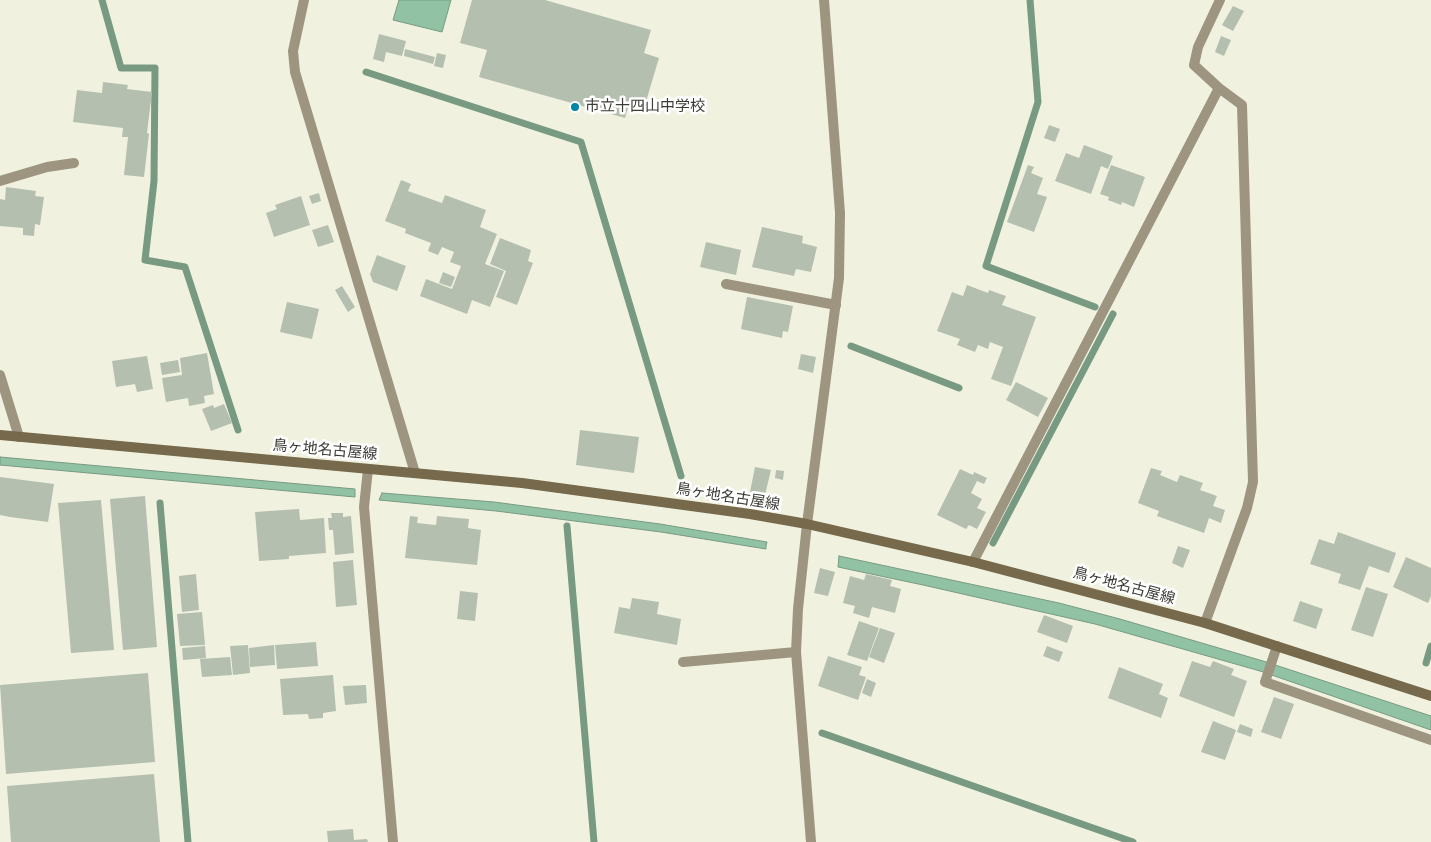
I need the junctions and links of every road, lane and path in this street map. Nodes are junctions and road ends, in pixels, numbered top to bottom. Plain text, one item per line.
1 (304, 0) edge
2 (824, 0) edge
3 (1220, 0) edge
4 (1219, 88) junction
5 (74, 163) dead end
6 (0, 181) edge
7 (726, 284) dead end
8 (836, 305) junction
9 (0, 375) edge
10 (0, 436) edge
11 (19, 437) junction
12 (368, 468) junction
13 (415, 473) junction
14 (807, 524) junction
15 (973, 562) junction
16 (1206, 623) junction
17 (1277, 646) junction
18 (796, 652) junction
19 (683, 662) dead end
20 (1431, 696) edge
21 (1431, 740) edge
22 (393, 842) edge
23 (811, 842) edge

1 - 13 street
2 - 8 street
3 - 4 street
4 - 15 street
4 - 16 street
5 - 6 street
7 - 8 street
8 - 14 street
9 - 11 street
10 - 11 main road, 鳥ヶ地名古屋線
11 - 12 main road, 鳥ヶ地名古屋線
12 - 13 main road, 鳥ヶ地名古屋線
12 - 22 street
13 - 14 main road, 鳥ヶ地名古屋線
14 - 15 main road, 鳥ヶ地名古屋線
14 - 18 street
15 - 16 main road, 鳥ヶ地名古屋線
16 - 17 main road, 鳥ヶ地名古屋線
17 - 20 main road, 鳥ヶ地名古屋線
17 - 21 street
18 - 19 street
18 - 23 street

